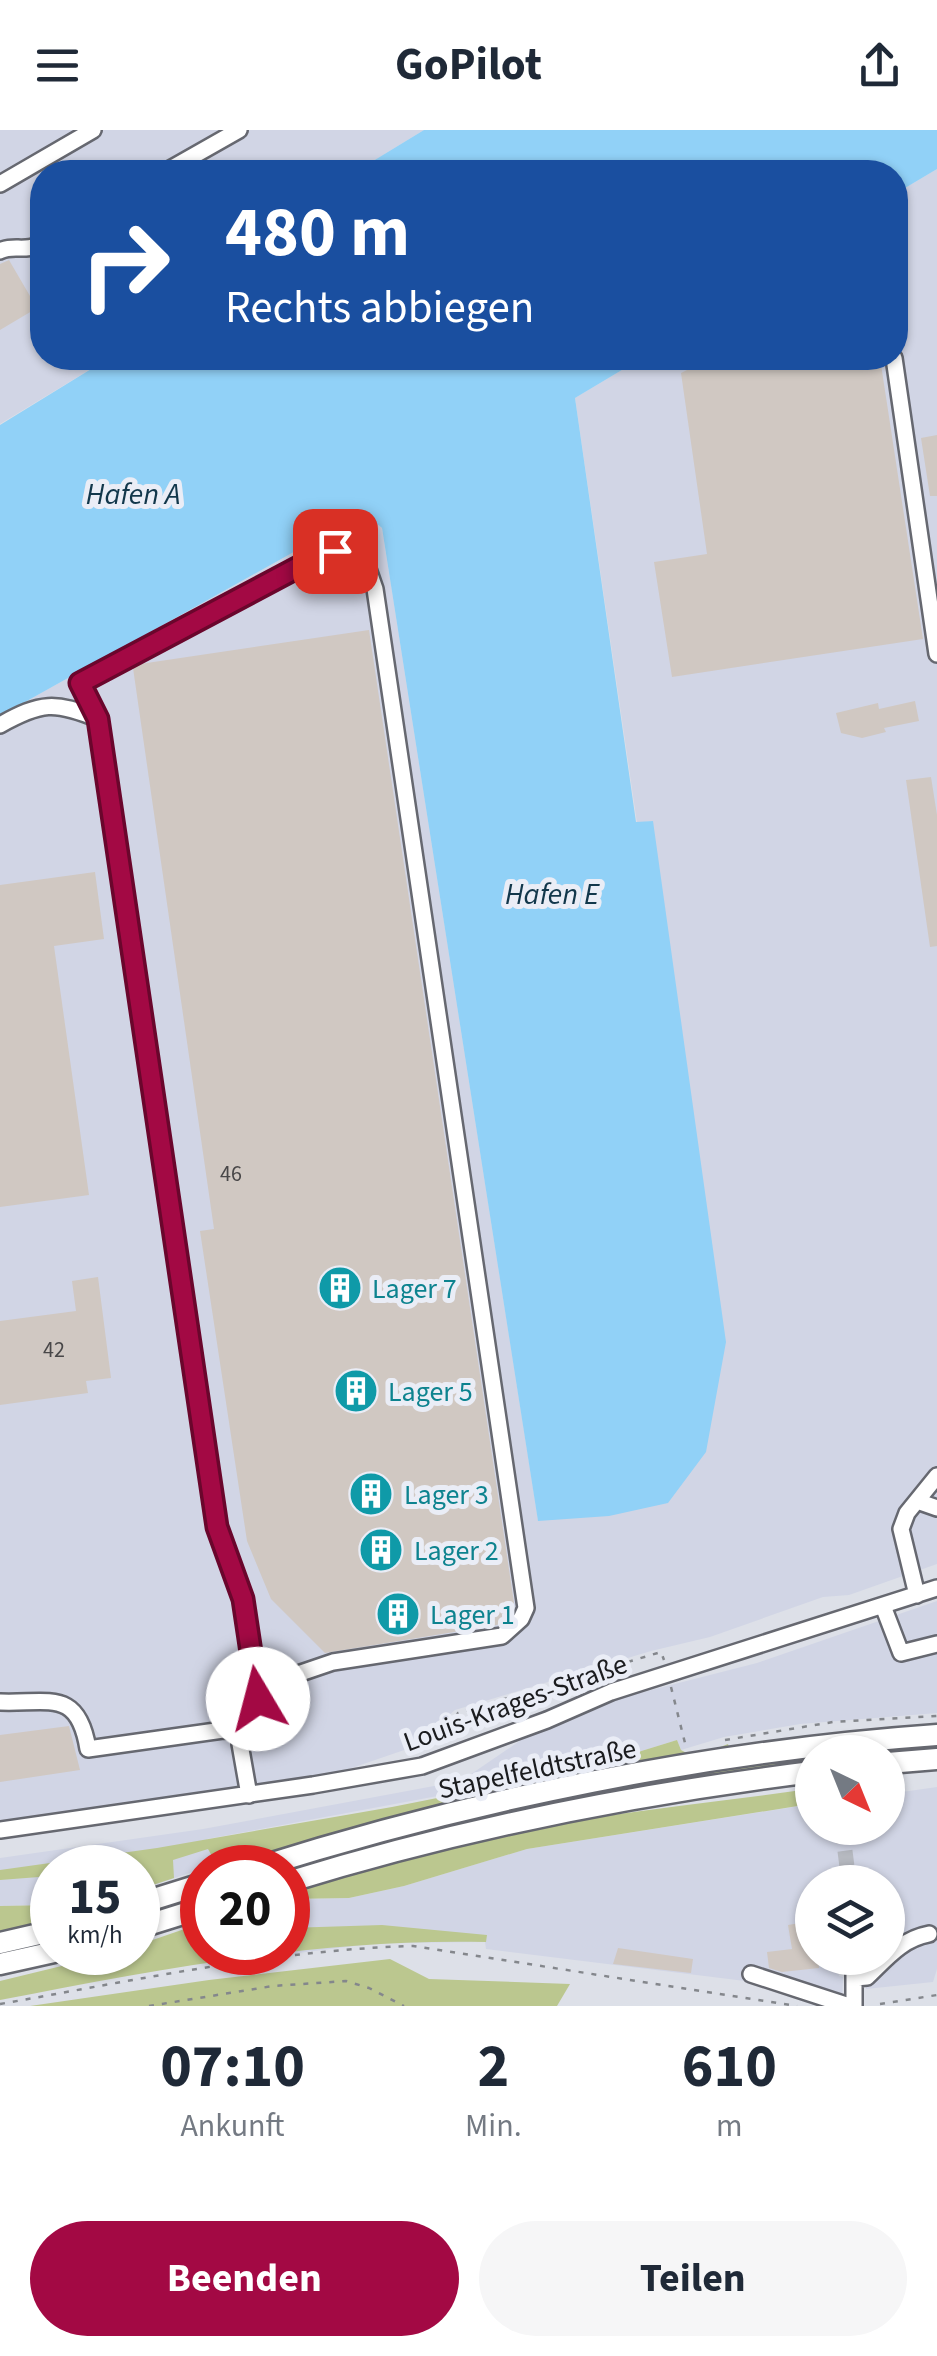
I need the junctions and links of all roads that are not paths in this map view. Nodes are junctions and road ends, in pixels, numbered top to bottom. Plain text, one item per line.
1 (58, 130) edge
2 (93, 130) edge
3 (239, 130) edge
4 (69, 144) junction
5 (41, 160) edge
6 (186, 160) edge
7 (30, 167) edge
8 (0, 184) edge
9 (30, 250) edge
10 (0, 251) edge
11 (896, 370) edge
12 (934, 617) edge
13 (937, 654) edge
14 (98, 719) junction
15 (0, 725) edge
16 (937, 1476) edge
17 (917, 1500) junction
18 (937, 1508) edge
19 (937, 1588) edge
20 (917, 1595) junction
21 (883, 1606) junction
22 (937, 1644) edge
23 (258, 1699) junction
24 (0, 1702) edge
25 (242, 1731) junction
26 (937, 1735) edge
27 (905, 1739) edge
28 (795, 1754) edge
29 (937, 1759) edge
30 (905, 1762) edge
31 (795, 1775) edge
32 (249, 1795) junction
33 (0, 1830) edge
34 (310, 1852) edge
35 (310, 1876) edge
36 (929, 1934) dead end
37 (30, 1936) edge
38 (0, 1943) edge
39 (30, 1957) edge
40 (0, 1964) edge
41 (751, 1974) dead end
42 (855, 1975) edge
43 (855, 1978) junction
44 (851, 2006) edge

1 - 4 street
2 - 4 street
3 - 6 street
4 - 5 street
7 - 8 street
9 - 10 street
11 - 12 street
12 - 13 street
14 - 15 street
14 - 23 street
14 - 23 street
16 - 17 street
17 - 18 street
17 - 20 street
19 - 20 street, Louis-Krages-Straße
20 - 21 street, Louis-Krages-Straße
21 - 22 street
21 - 32 street, Louis-Krages-Straße
23 - 25 street
24 - 25 street
25 - 32 street
26 - 27 main road, Stapelfeldtstraße
28 - 34 main road, Stapelfeldtstraße
29 - 30 main road
31 - 35 main road, Stapelfeldtstraße
32 - 33 street, Louis-Krages-Straße
36 - 43 street
37 - 38 main road
39 - 40 main road
41 - 44 street
42 - 43 street
43 - 44 street

